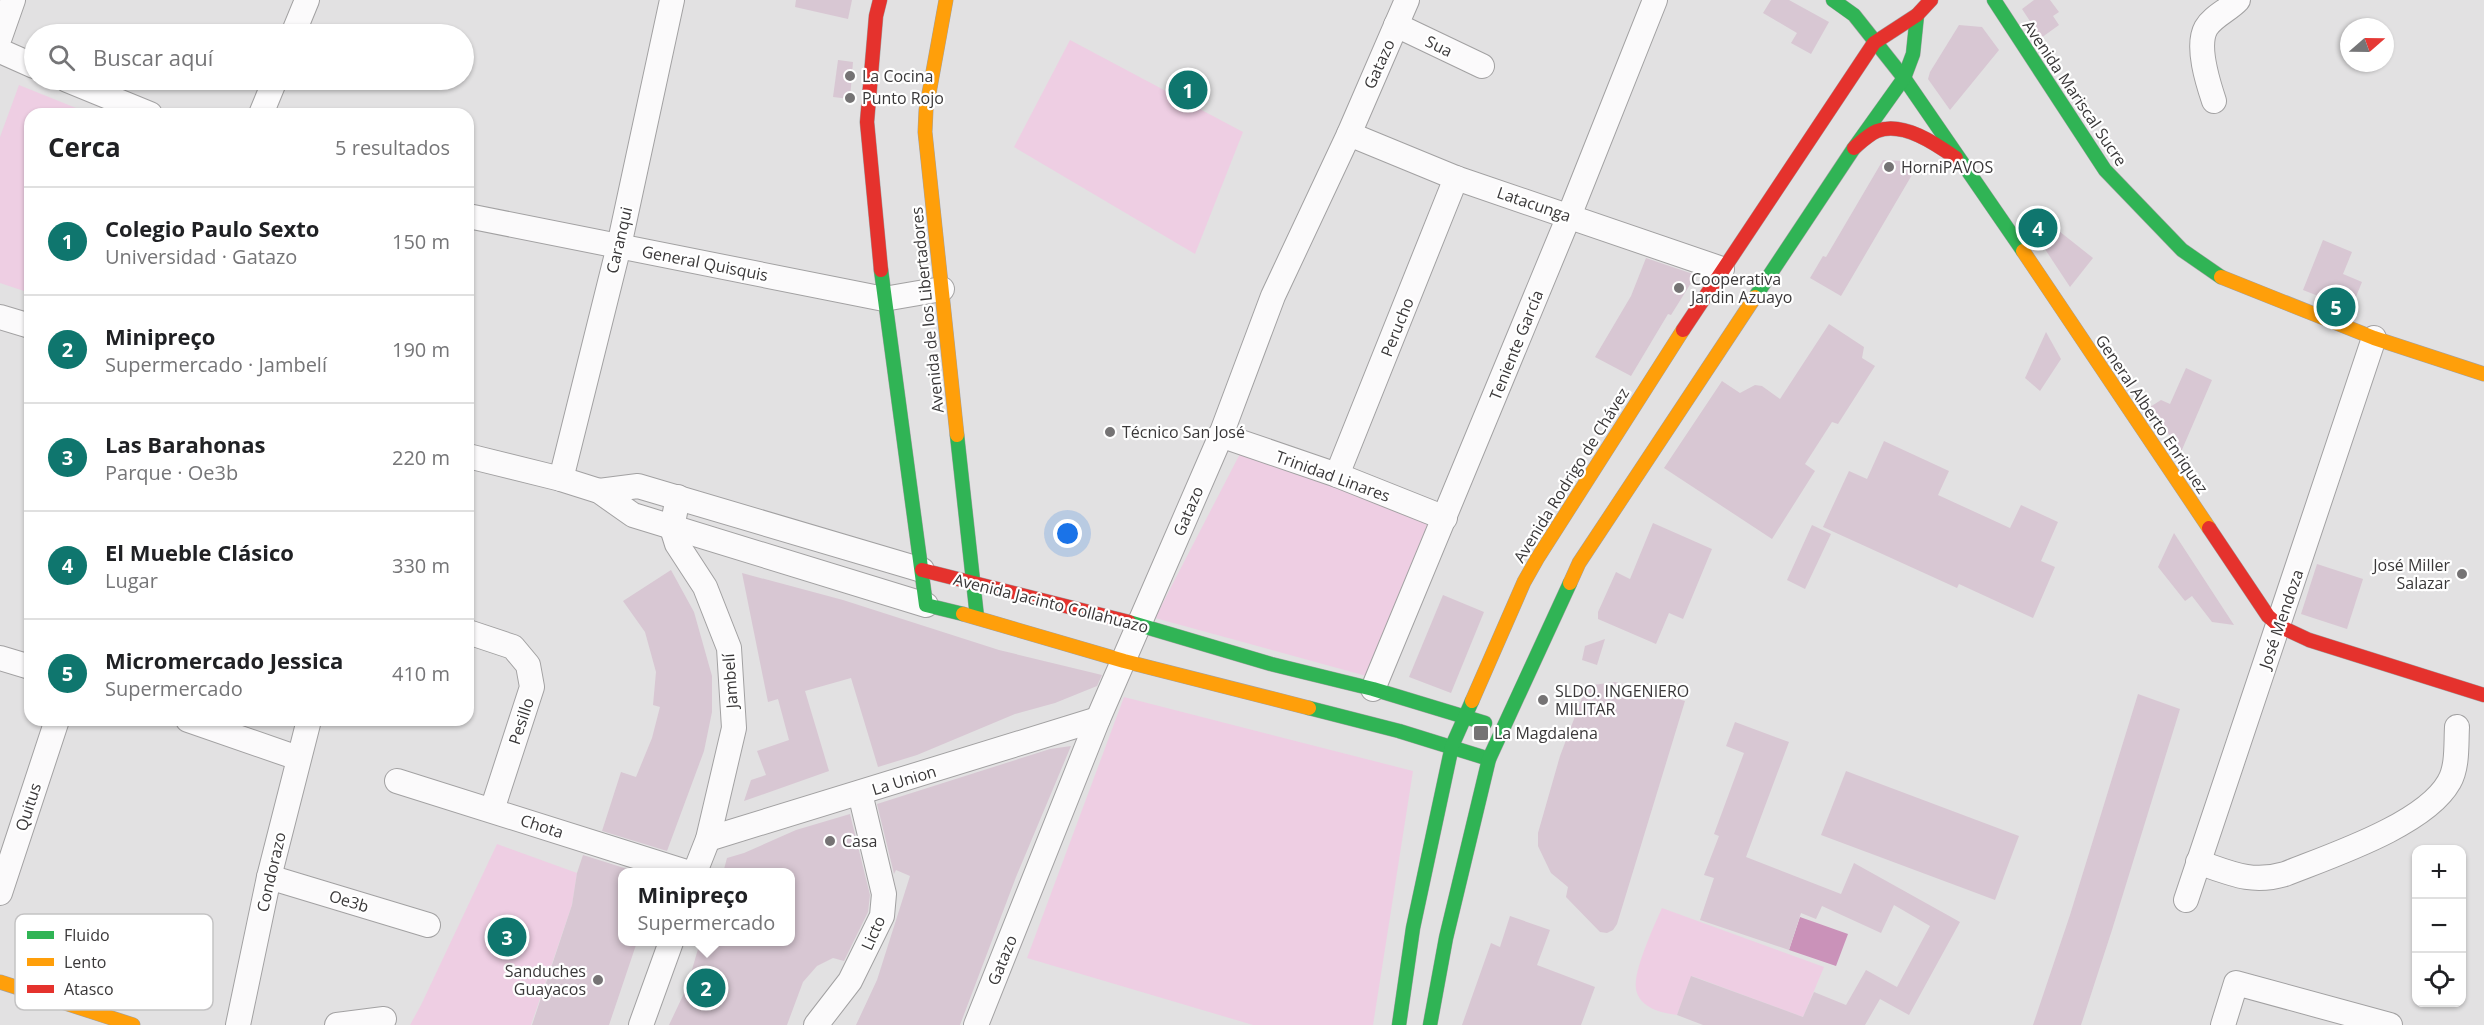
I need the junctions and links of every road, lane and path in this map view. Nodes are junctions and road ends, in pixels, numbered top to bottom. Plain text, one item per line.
1 (13, 0) edge
2 (307, 0) edge
3 (672, 0) edge
4 (880, 0) edge
5 (946, 0) edge
6 (1407, 0) edge
7 (1655, 0) edge
8 (1833, 0) edge
9 (1931, 0) edge
10 (1994, 0) edge
11 (2238, 0) edge
12 (1917, 15) junction
13 (297, 24) edge
14 (1396, 26) junction
15 (0, 37) edge
16 (1874, 43) junction
17 (0, 51) edge
18 (24, 62) edge
19 (1482, 66) dead end
20 (1904, 78) junction
21 (91, 90) edge
22 (271, 90) edge
23 (2214, 101) dead end
24 (135, 108) edge
25 (263, 108) edge
26 (1349, 134) junction
27 (1854, 147) junction
28 (1965, 164) junction
29 (1456, 178) junction
30 (1569, 216) junction
31 (474, 217) edge
32 (619, 246) junction
33 (1722, 269) junction
34 (942, 289) junction
35 (884, 299) junction
36 (0, 317) edge
37 (24, 324) edge
38 (2374, 338) junction
39 (2484, 374) edge
40 (1220, 435) junction
41 (474, 457) edge
42 (1337, 475) junction
43 (561, 479) junction
44 (599, 491) junction
45 (678, 497) junction
46 (1445, 518) junction
47 (672, 528) junction
48 (922, 570) junction
49 (973, 584) junction
50 (926, 605) junction
51 (977, 617) junction
52 (1140, 625) junction
53 (2279, 626) junction
54 (474, 634) edge
55 (0, 657) edge
56 (1124, 661) junction
57 (24, 665) edge
58 (1373, 689) junction
59 (2484, 695) edge
60 (1465, 716) junction
61 (1098, 719) junction
62 (55, 726) edge
63 (205, 726) edge
64 (307, 726) edge
65 (2457, 727) dead end
66 (1503, 729) junction
67 (1452, 746) junction
68 (298, 758) junction
69 (1489, 759) junction
70 (397, 781) dead end
71 (860, 794) junction
72 (492, 810) junction
73 (708, 839) junction
74 (2198, 862) junction
75 (671, 868) edge
76 (697, 868) edge
77 (269, 877) junction
78 (0, 893) edge
79 (2186, 900) dead end
80 (428, 926) dead end
81 (670, 946) edge
82 (0, 982) edge
83 (15, 987) edge
84 (87, 1010) edge
85 (384, 1019) dead end
86 (2348, 1020) edge
87 (133, 1025) edge
88 (237, 1025) edge
89 (337, 1025) edge
90 (641, 1025) edge
91 (816, 1025) edge
92 (976, 1025) edge
93 (1399, 1025) edge
94 (1430, 1025) edge
95 (2223, 1025) edge
96 (2390, 1025) edge

1 - 15 street
2 - 13 street
3 - 32 street, Caranqui
4 - 35 main road
5 - 34 main road, Avenida de los Libertadores
6 - 14 street, Gatazo
7 - 30 street, Teniente García
8 - 16 main road
9 - 12 main road, Avenida Rodrigo de Chávez
10 - 38 main road, Avenida Mariscal Sucre
11 - 23 street
12 - 16 main road, Avenida Rodrigo de Chávez
12 - 20 main road
14 - 19 street, Sua
14 - 26 street, Gatazo
16 - 20 main road, General Alberto Enriquez
16 - 33 main road, Avenida Rodrigo de Chávez
17 - 18 street
20 - 27 main road
20 - 28 main road, General Alberto Enriquez
21 - 24 street
22 - 25 street
26 - 29 street, Latacunga
26 - 40 street, Gatazo
27 - 28 main road
27 - 66 main road
28 - 53 main road, General Alberto Enriquez
29 - 30 street, Latacunga
29 - 42 street, Perucho
30 - 33 street, Latacunga
30 - 46 street, Teniente García
31 - 32 street, General Quisquis
32 - 35 street, General Quisquis
32 - 43 street, Caranqui
33 - 60 main road, Avenida Rodrigo de Chávez
34 - 35 street, General Quisquis
34 - 49 main road, Avenida de los Libertadores
35 - 48 main road
36 - 37 street
38 - 39 main road, Avenida Mariscal Sucre
38 - 53 street, José Mendoza
40 - 42 street, Trinidad Linares
40 - 52 street, Gatazo
41 - 43 street, Avenida Jacinto Collahuazo
42 - 46 street, Trinidad Linares
43 - 44 street, Avenida Jacinto Collahuazo
44 - 45 street, Avenida Jacinto Collahuazo
44 - 47 street, Avenida Jacinto Collahuazo
45 - 47 street
45 - 48 street, Avenida Jacinto Collahuazo
46 - 58 street, Teniente García
47 - 50 street, Avenida Jacinto Collahuazo
47 - 73 street, Jambelí
48 - 49 main road, Avenida Jacinto Collahuazo
48 - 50 main road
49 - 51 main road, Avenida de los Libertadores
49 - 52 main road, Avenida Jacinto Collahuazo
50 - 51 main road, Avenida Jacinto Collahuazo
51 - 56 main road, Avenida Jacinto Collahuazo
52 - 56 street, Gatazo
52 - 58 main road, Avenida Jacinto Collahuazo
53 - 59 main road, General Alberto Enriquez
53 - 74 street, José Mendoza
54 - 72 street, Pesillo
55 - 57 street
56 - 61 street, Gatazo
56 - 67 main road, Avenida Jacinto Collahuazo
58 - 60 main road, Avenida Jacinto Collahuazo
60 - 66 main road, Avenida Jacinto Collahuazo
60 - 67 main road, Avenida Rodrigo de Chávez
61 - 71 street, La Union
61 - 92 street, Gatazo
62 - 78 street, Quitus
63 - 68 street
64 - 68 street, Condorazo
65 - 74 street
66 - 69 main road
67 - 69 main road, Avenida Jacinto Collahuazo
67 - 93 main road, Avenida Rodrigo de Chávez
68 - 77 street, Condorazo
69 - 94 main road
70 - 72 street, Chota
71 - 73 street, La Union
71 - 91 street, Licto
72 - 75 street, Chota
73 - 76 street, Jambelí
74 - 79 street, José Mendoza
77 - 80 street, Oe3b
77 - 88 street, Condorazo
81 - 90 street
82 - 83 main road
84 - 87 main road
85 - 89 street
86 - 95 street
86 - 96 street

